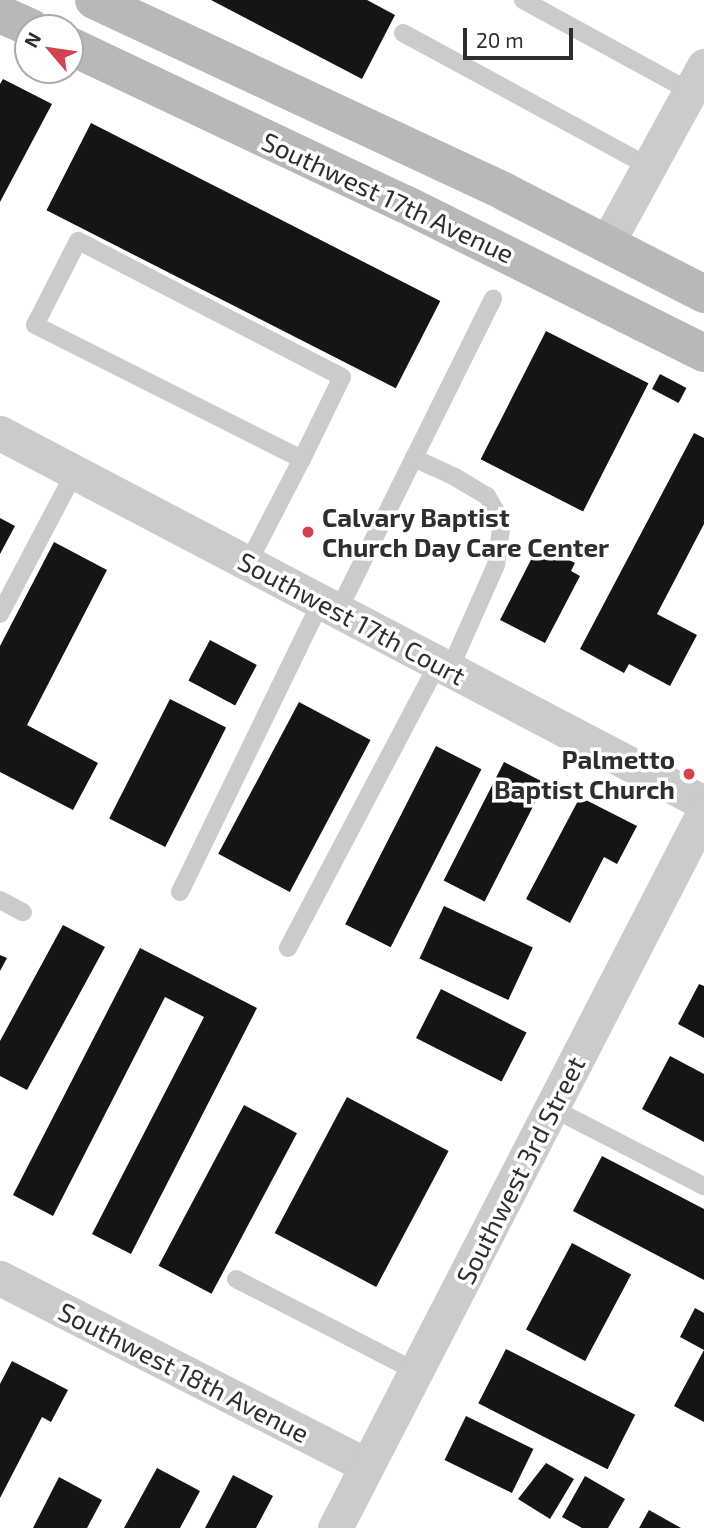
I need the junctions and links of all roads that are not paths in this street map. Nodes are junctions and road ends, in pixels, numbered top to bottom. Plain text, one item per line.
1 (94, 0) edge
2 (523, 0) edge
3 (403, 33) dead end
4 (84, 52) edge
5 (698, 79) edge
6 (650, 167) junction
7 (607, 243) junction
8 (529, 264) junction
9 (704, 294) edge
10 (493, 299) dead end
11 (704, 353) edge
12 (0, 433) edge
13 (414, 458) junction
14 (302, 459) junction
15 (75, 472) junction
16 (248, 563) junction
17 (330, 607) junction
18 (0, 614) edge
19 (444, 666) junction
20 (704, 803) edge
21 (704, 812) edge
22 (180, 892) dead end
23 (0, 900) edge
24 (23, 912) dead end
25 (288, 948) dead end
26 (552, 1108) junction
27 (704, 1186) edge
28 (0, 1278) edge
29 (236, 1279) dead end
30 (417, 1372) junction
31 (367, 1466) junction
32 (335, 1528) edge

1 - 7 main road, Southwest 17th Avenue
2 - 5 lane
3 - 6 lane
4 - 8 main road, Southwest 17th Avenue
5 - 6 street
6 - 7 street
7 - 8 main road
7 - 9 main road, Southwest 17th Avenue
8 - 11 main road, Southwest 17th Avenue
10 - 13 lane
12 - 15 street, Southwest 17th Court
13 - 17 lane
13 - 19 lane
14 - 14 lane
14 - 16 lane
15 - 16 street, Southwest 17th Court
15 - 18 lane
16 - 17 street, Southwest 17th Court
17 - 19 street, Southwest 17th Court
17 - 22 lane
19 - 20 street, Southwest 17th Court
19 - 25 lane
21 - 26 street, Southwest 3rd Street
23 - 24 lane
26 - 27 lane
26 - 30 street, Southwest 3rd Street
28 - 31 street, Southwest 18th Avenue
29 - 30 lane
30 - 31 street, Southwest 3rd Street
31 - 32 street, Southwest 3rd Street

